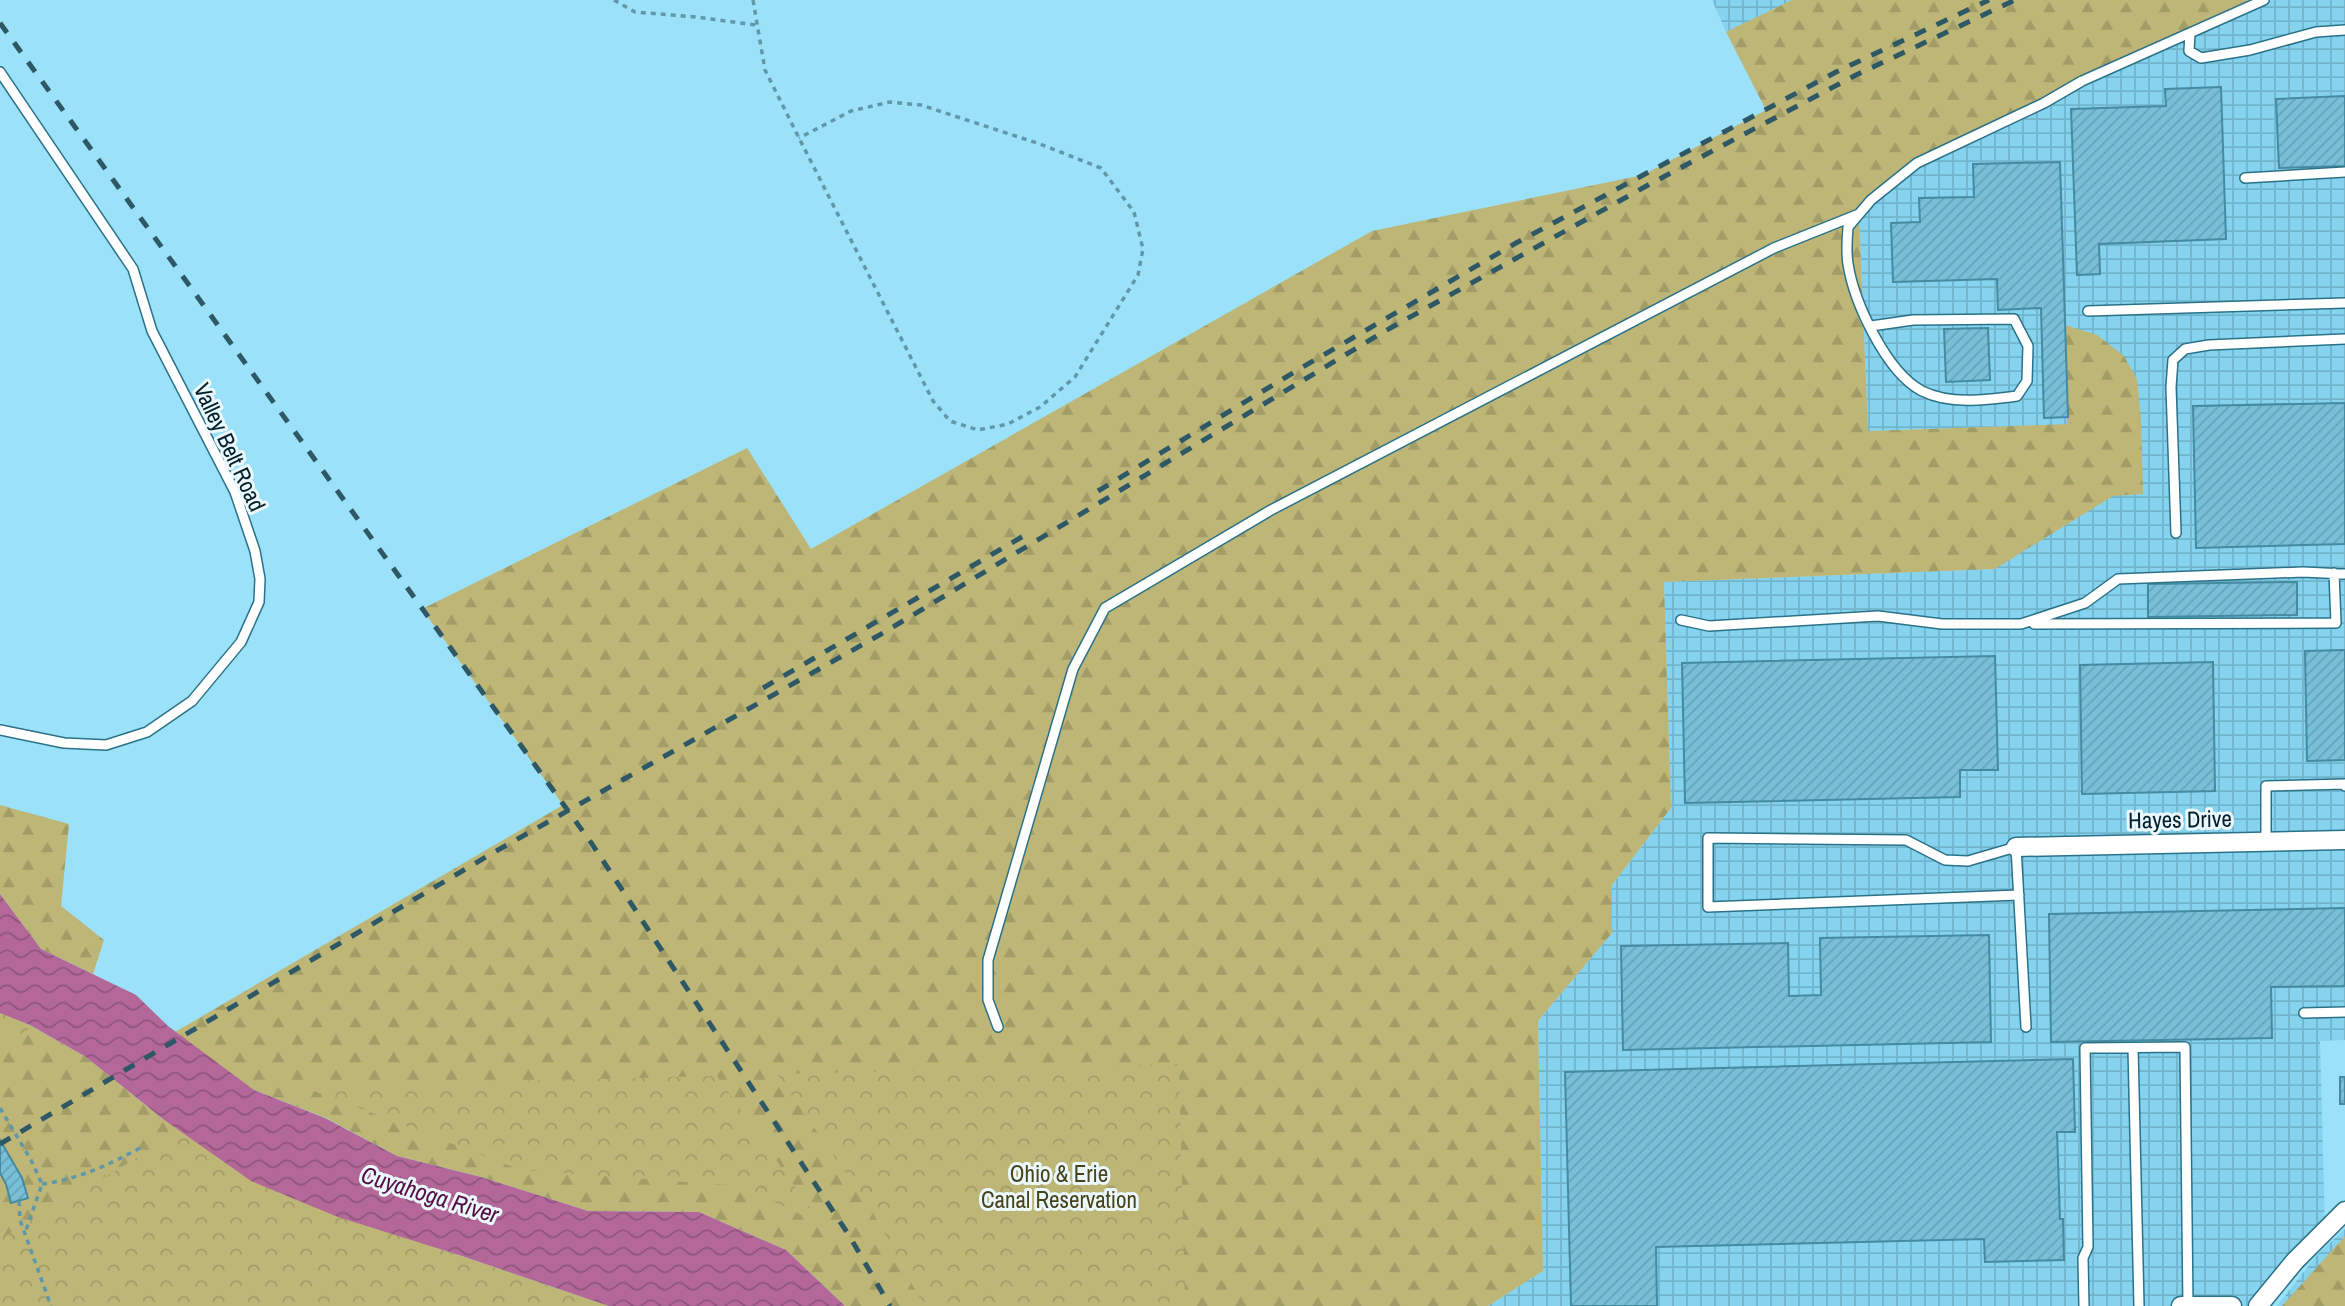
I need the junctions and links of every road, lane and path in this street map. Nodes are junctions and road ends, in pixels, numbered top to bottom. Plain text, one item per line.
1 (614, 0) edge
2 (753, 0) edge
3 (2264, 0) edge
4 (756, 25) junction
5 (2345, 30) edge
6 (2190, 33) junction
7 (0, 72) edge
8 (799, 138) junction
9 (2345, 172) edge
10 (2245, 178) dead end
11 (1859, 214) junction
12 (2345, 303) edge
13 (2088, 311) dead end
14 (1871, 326) junction
15 (2345, 339) edge
16 (2176, 533) dead end
17 (2334, 573) junction
18 (2345, 574) edge
19 (1681, 620) dead end
20 (2021, 624) junction
21 (0, 730) edge
22 (2345, 786) edge
23 (2345, 840) edge
24 (2266, 841) junction
25 (2016, 846) junction
26 (2020, 895) junction
27 (2345, 1012) edge
28 (2304, 1013) dead end
29 (998, 1027) dead end
30 (2026, 1027) dead end
31 (2133, 1048) junction
32 (0, 1108) edge
33 (144, 1146) dead end
34 (42, 1184) junction
35 (19, 1201) dead end
36 (2345, 1211) edge
37 (25, 1233) junction
38 (51, 1306) edge
39 (2084, 1306) edge
40 (2138, 1306) edge
41 (2181, 1306) edge
42 (2188, 1306) edge
43 (2232, 1306) edge
44 (2258, 1306) edge

1 - 4 path
2 - 4 path
3 - 6 lane
4 - 8 path
5 - 6 lane
6 - 11 lane
7 - 21 lane, Valley Belt Road
8 - 8 path
9 - 10 lane
11 - 14 lane
11 - 29 lane
12 - 13 lane
14 - 14 lane
15 - 16 lane
17 - 18 lane
17 - 20 lane
17 - 20 lane
19 - 20 lane
22 - 24 lane
23 - 24 street, Hayes Drive
24 - 25 street, Hayes Drive
25 - 26 lane
25 - 26 lane
26 - 30 lane
27 - 28 lane
31 - 39 lane
31 - 40 lane
31 - 42 lane
32 - 34 path
33 - 34 path
34 - 37 path
35 - 37 path
36 - 44 street
37 - 38 path
41 - 42 street
42 - 43 street

